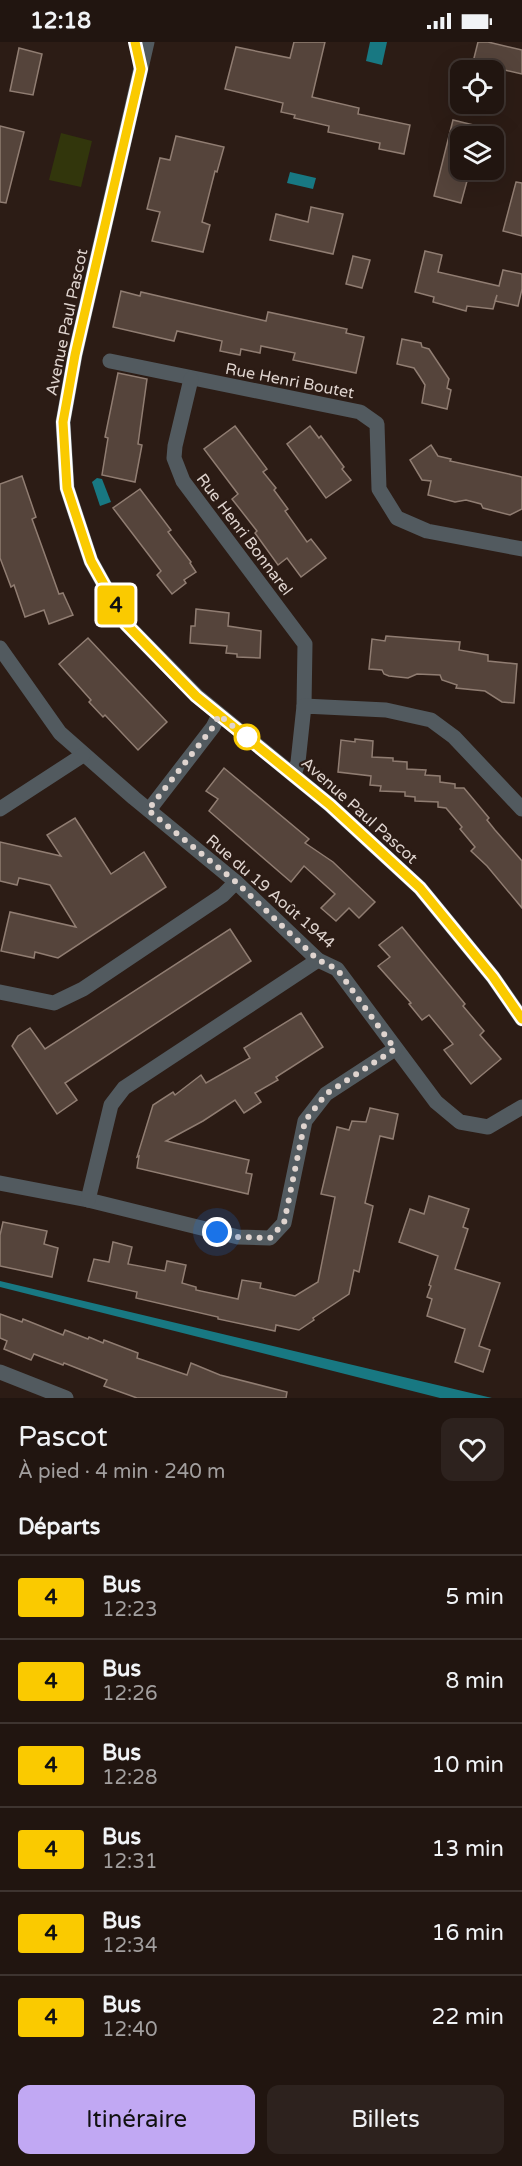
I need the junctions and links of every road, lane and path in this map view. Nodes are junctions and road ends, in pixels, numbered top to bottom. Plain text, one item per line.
1 (135, 42) edge
2 (147, 42) edge
3 (141, 69) junction
4 (110, 361) dead end
5 (191, 379) junction
6 (522, 549) edge
7 (0, 648) edge
8 (304, 706) junction
9 (219, 715) junction
10 (83, 754) junction
11 (294, 775) junction
12 (522, 809) edge
13 (0, 810) edge
14 (148, 810) junction
15 (236, 882) junction
16 (318, 960) junction
17 (0, 992) edge
18 (522, 1019) edge
19 (395, 1049) junction
20 (522, 1107) edge
21 (0, 1183) edge
22 (88, 1200) junction
23 (0, 1372) edge
24 (66, 1398) edge

1 - 3 street, Avenue Paul Pascot
2 - 3 street, Avenue Paul Pascot
3 - 9 street, Avenue Paul Pascot
4 - 5 street, Rue Henri Boutet
5 - 6 street, Rue Henri Boutet
5 - 8 street, Rue Henri Bonnarel
7 - 10 street, Rue du 19 Août 1944
8 - 11 street, Rue Henri Bonnarel
8 - 12 street
9 - 11 street, Avenue Paul Pascot
9 - 14 street
10 - 13 street
10 - 14 street, Rue du 19 Août 1944
11 - 18 street, Avenue Paul Pascot
14 - 15 street, Rue du 19 Août 1944
15 - 16 street, Rue du 19 Août 1944
15 - 17 street
16 - 19 street, Rue du 19 Août 1944
16 - 22 street
19 - 20 street, Rue du 19 Août 1944
19 - 22 street
21 - 22 street
23 - 24 street

